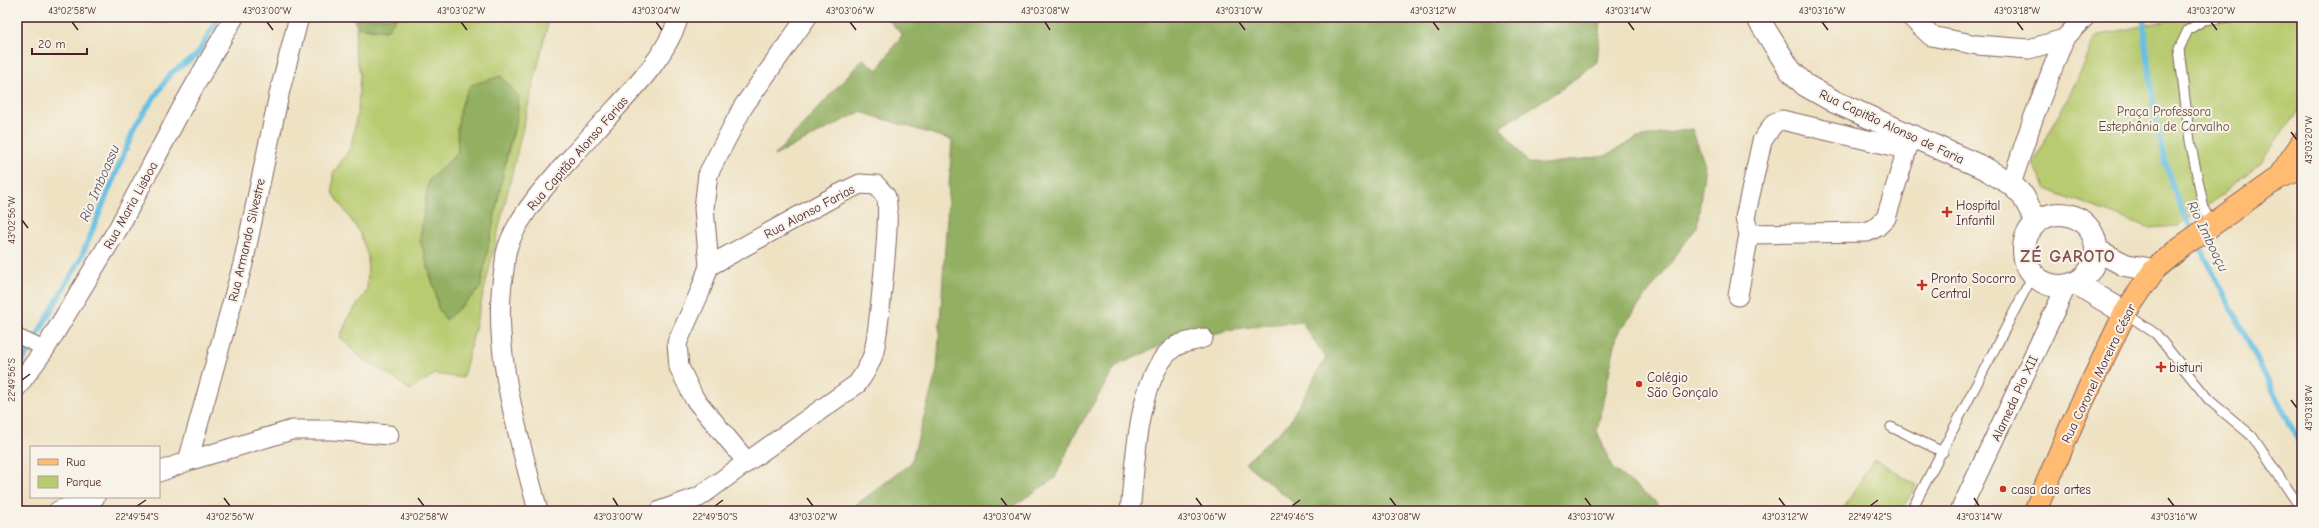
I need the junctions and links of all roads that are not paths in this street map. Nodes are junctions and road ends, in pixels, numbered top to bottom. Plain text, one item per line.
1 (234, 17) edge
2 (678, 17) edge
3 (807, 17) edge
4 (1757, 17) edge
5 (1911, 17) edge
6 (2085, 17) edge
7 (2230, 17) edge
8 (297, 18) edge
9 (2064, 39) junction
10 (1909, 142) junction
11 (2302, 143) edge
12 (2302, 168) edge
13 (2278, 178) junction
14 (2011, 184) junction
15 (2037, 222) junction
16 (2211, 227) junction
17 (1748, 234) junction
18 (2098, 251) junction
19 (709, 266) junction
20 (2154, 270) junction
21 (2033, 275) junction
22 (2071, 284) junction
23 (1738, 296) dead end
24 (2125, 313) junction
25 (21, 338) edge
26 (1203, 338) dead end
27 (43, 348) junction
28 (17, 387) edge
29 (1891, 427) dead end
30 (389, 436) dead end
31 (1943, 452) junction
32 (188, 461) junction
33 (747, 462) junction
34 (160, 472) edge
35 (92, 498) edge
36 (2302, 510) edge
37 (58, 511) edge
38 (538, 511) edge
39 (660, 511) edge
40 (1130, 511) edge
41 (1911, 511) edge
42 (1960, 511) edge
43 (2035, 511) edge

1 - 27 street, Rua Maria Lisboa
2 - 38 street, Rua Capitão Alonso Farias
3 - 19 street
4 - 10 street, Rua Capitão Alonso de Faria
5 - 9 street
6 - 9 street
7 - 16 lane
8 - 32 street, Rua Armando Silvestre
9 - 14 street
10 - 14 street, Rua Capitão Alonso de Faria
10 - 17 street
10 - 17 street
11 - 13 main road
12 - 13 main road
13 - 16 main road, Rua Coronel Moreira César
14 - 15 street, Rua Capitão Alonso de Faria
15 - 18 street
15 - 21 street
16 - 20 main road, Rua Coronel Moreira César
17 - 23 street
18 - 20 street
18 - 22 street
19 - 33 street
19 - 33 street, Rua Alonso Farias
20 - 24 main road, Rua Coronel Moreira César
21 - 22 street
21 - 31 lane
22 - 24 street
22 - 42 street, Alameda Pio XII
24 - 36 lane
24 - 43 main road, Rua Coronel Moreira César
25 - 27 street
26 - 40 street
27 - 28 street, Rua Maria Lisboa
29 - 31 lane
30 - 32 street
31 - 41 lane
32 - 34 street
33 - 39 street
35 - 37 street

